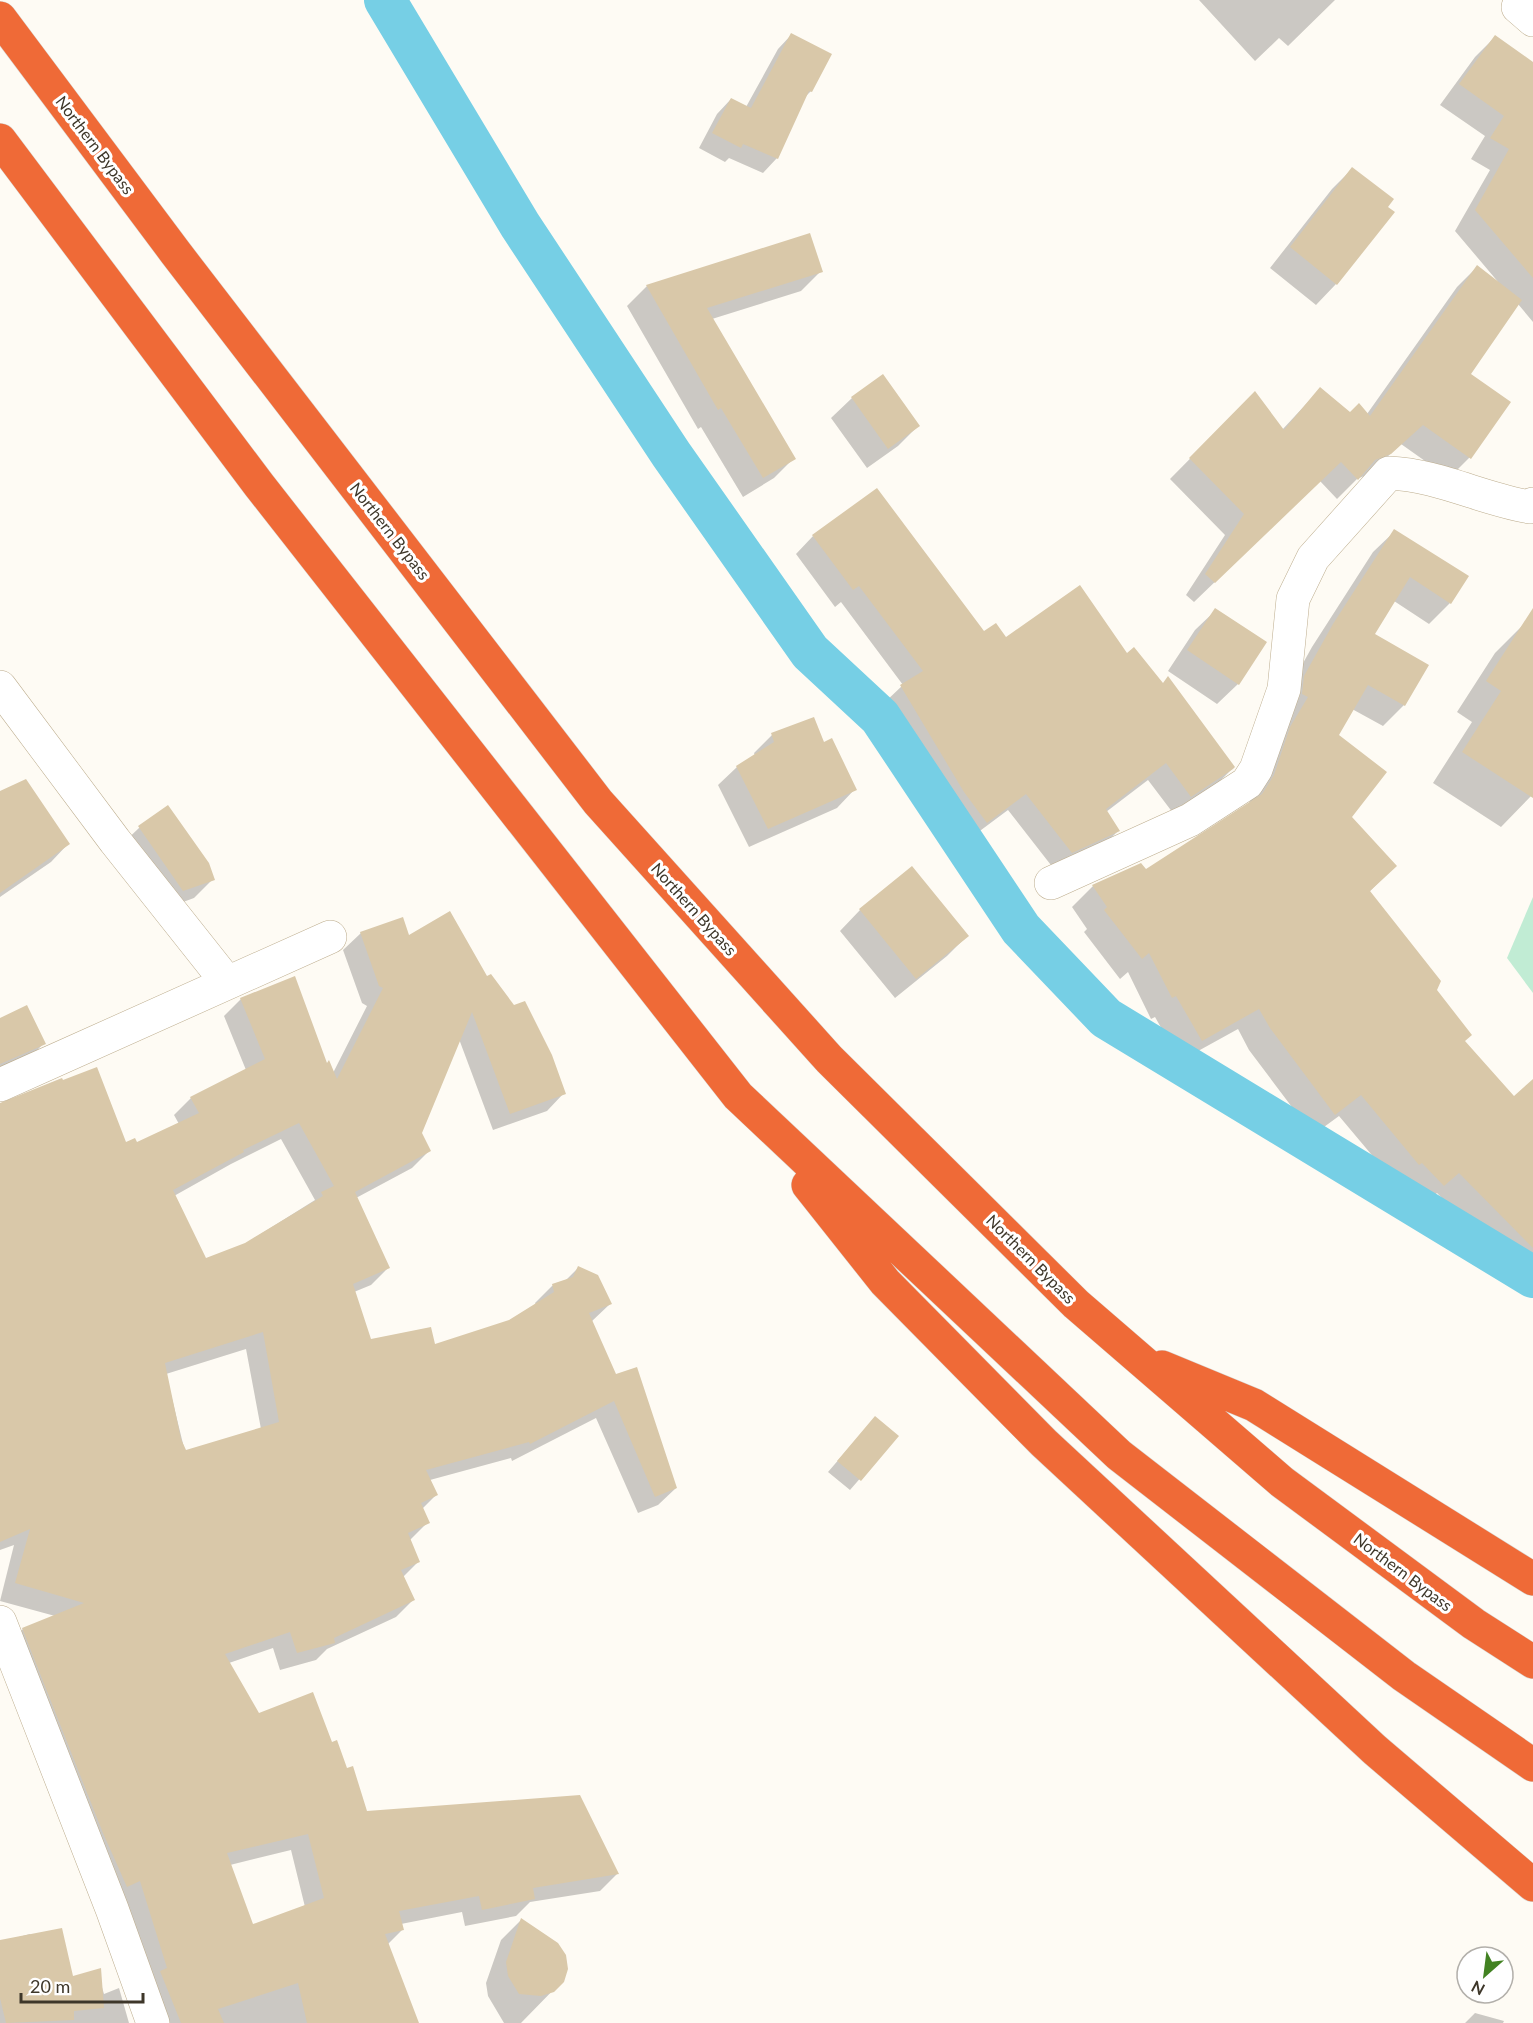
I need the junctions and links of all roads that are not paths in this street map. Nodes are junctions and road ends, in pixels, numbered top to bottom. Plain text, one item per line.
1 (0, 18) edge
2 (0, 140) edge
3 (1533, 504) edge
4 (0, 687) edge
5 (1051, 883) dead end
6 (330, 937) dead end
7 (226, 981) junction
8 (0, 1085) edge
9 (738, 1096) junction
10 (1135, 1356) junction
11 (1533, 1579) edge
12 (0, 1622) edge
13 (1533, 1662) edge
14 (1533, 1765) edge
15 (1533, 1885) edge
16 (153, 2023) edge

1 - 10 highway, Northern Bypass
2 - 9 highway
3 - 5 street
4 - 7 street
6 - 7 street
7 - 8 street
9 - 14 highway
9 - 15 highway
10 - 11 highway
10 - 13 highway, Northern Bypass
12 - 16 street

